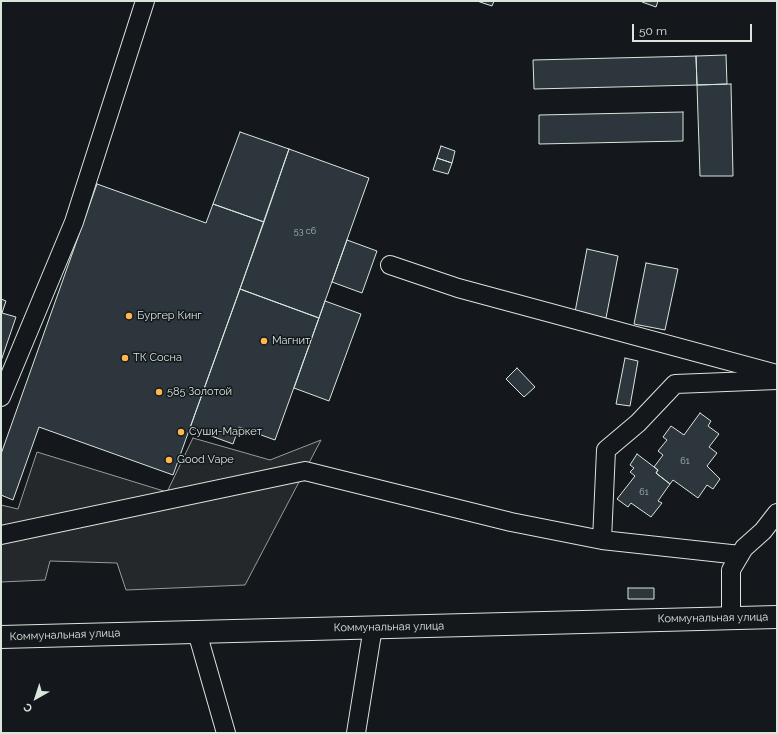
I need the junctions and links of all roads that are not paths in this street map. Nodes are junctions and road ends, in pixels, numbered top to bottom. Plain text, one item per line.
1 (146, 1) edge
2 (390, 265) dead end
3 (777, 374) edge
4 (777, 380) edge
5 (1, 397) edge
6 (777, 513) edge
7 (1, 535) edge
8 (602, 540) junction
9 (740, 555) junction
10 (777, 617) edge
11 (731, 618) junction
12 (373, 627) junction
13 (197, 632) junction
14 (1, 637) edge
15 (226, 733) edge
16 (356, 733) edge

1 - 5 street
2 - 3 street
4 - 8 street
6 - 9 street
7 - 8 street
8 - 9 street
9 - 11 street
10 - 11 main road, Коммунальная улица
11 - 12 main road, Коммунальная улица
12 - 13 main road, Коммунальная улица
12 - 16 street
13 - 14 main road, Коммунальная улица
13 - 15 street

